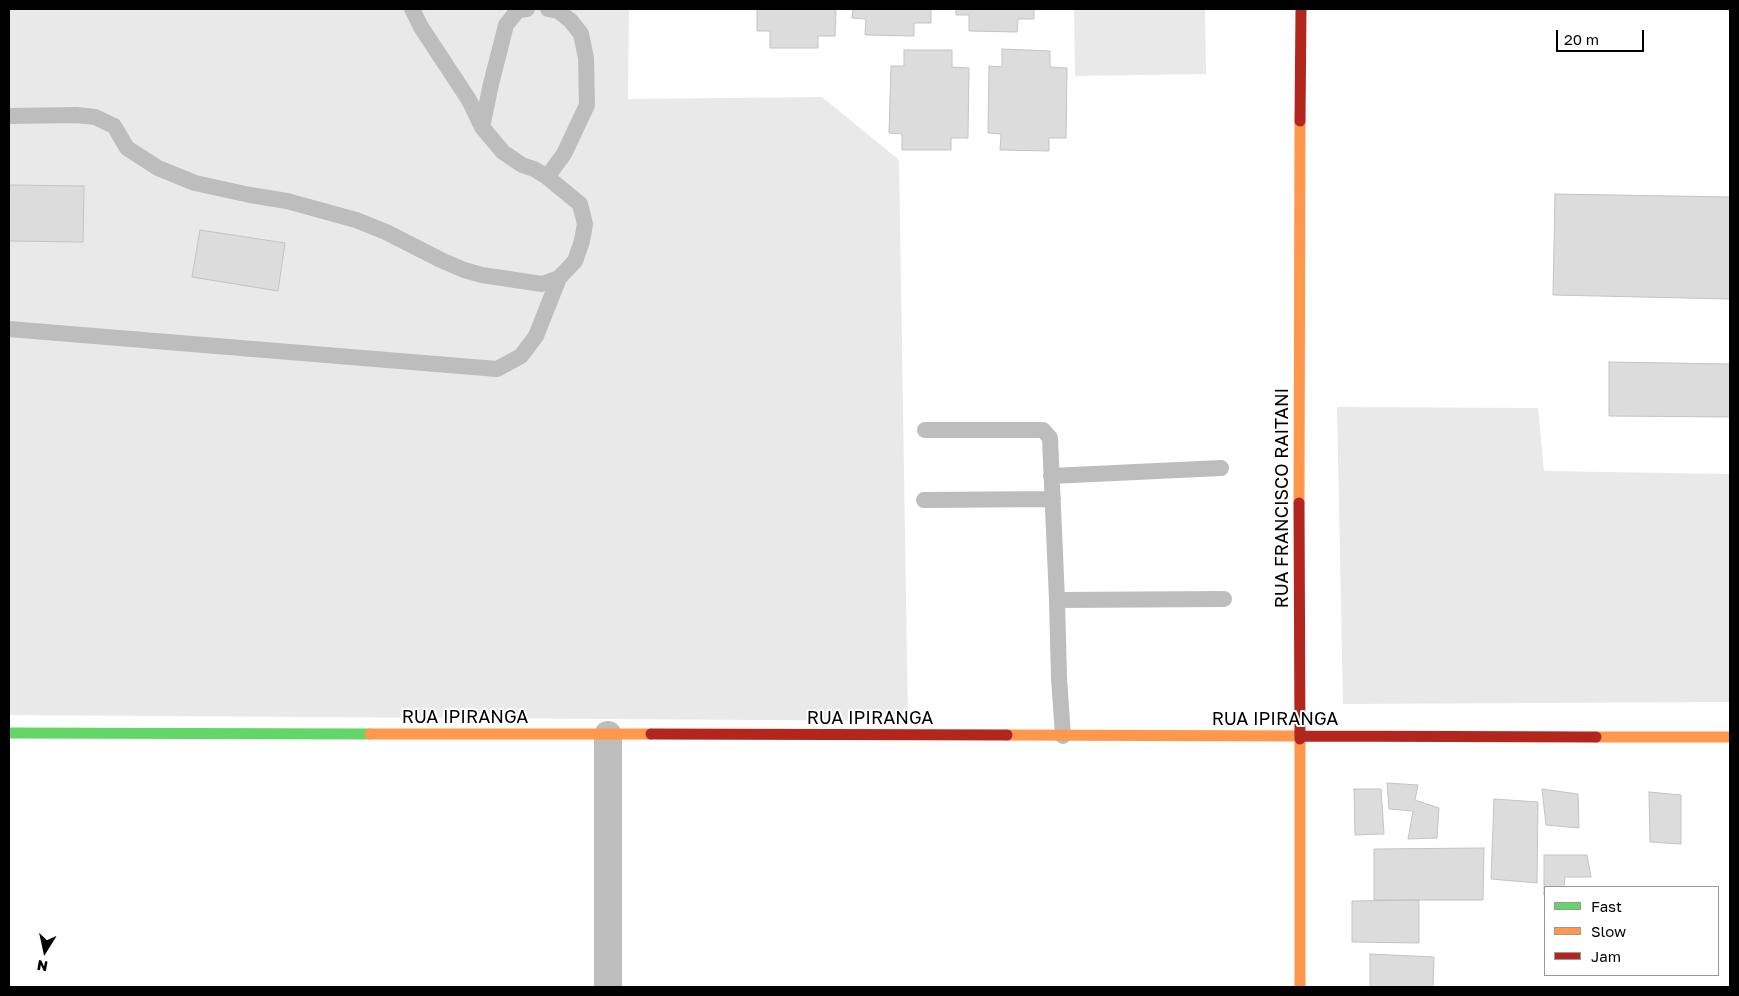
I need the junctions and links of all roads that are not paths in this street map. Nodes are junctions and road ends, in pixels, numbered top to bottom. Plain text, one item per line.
1 (412, 9) edge
2 (548, 9) edge
3 (1301, 9) edge
4 (520, 10) edge
5 (9, 116) edge
6 (482, 127) junction
7 (548, 177) junction
8 (559, 278) junction
9 (9, 329) edge
10 (924, 430) dead end
11 (1221, 468) dead end
12 (1051, 476) junction
13 (1052, 499) junction
14 (924, 500) dead end
15 (1224, 599) dead end
16 (1057, 600) junction
17 (9, 733) edge
18 (608, 734) junction
19 (1063, 736) junction
20 (1299, 736) junction
21 (1730, 737) edge
22 (608, 987) edge
23 (1300, 987) edge

1 - 6 lane
2 - 7 lane
3 - 20 main road, RUA FRANCISCO RAITANI
4 - 6 lane
5 - 8 lane
6 - 7 lane
7 - 8 lane
8 - 9 lane
10 - 12 lane
11 - 12 lane
12 - 13 lane
13 - 14 lane
13 - 16 lane
15 - 16 lane
16 - 19 lane
17 - 18 main road, RUA IPIRANGA
18 - 19 main road, RUA IPIRANGA
18 - 22 street
19 - 20 main road, RUA IPIRANGA
20 - 21 main road, RUA IPIRANGA
20 - 23 main road, RUA FRANCISCO RAITANI

